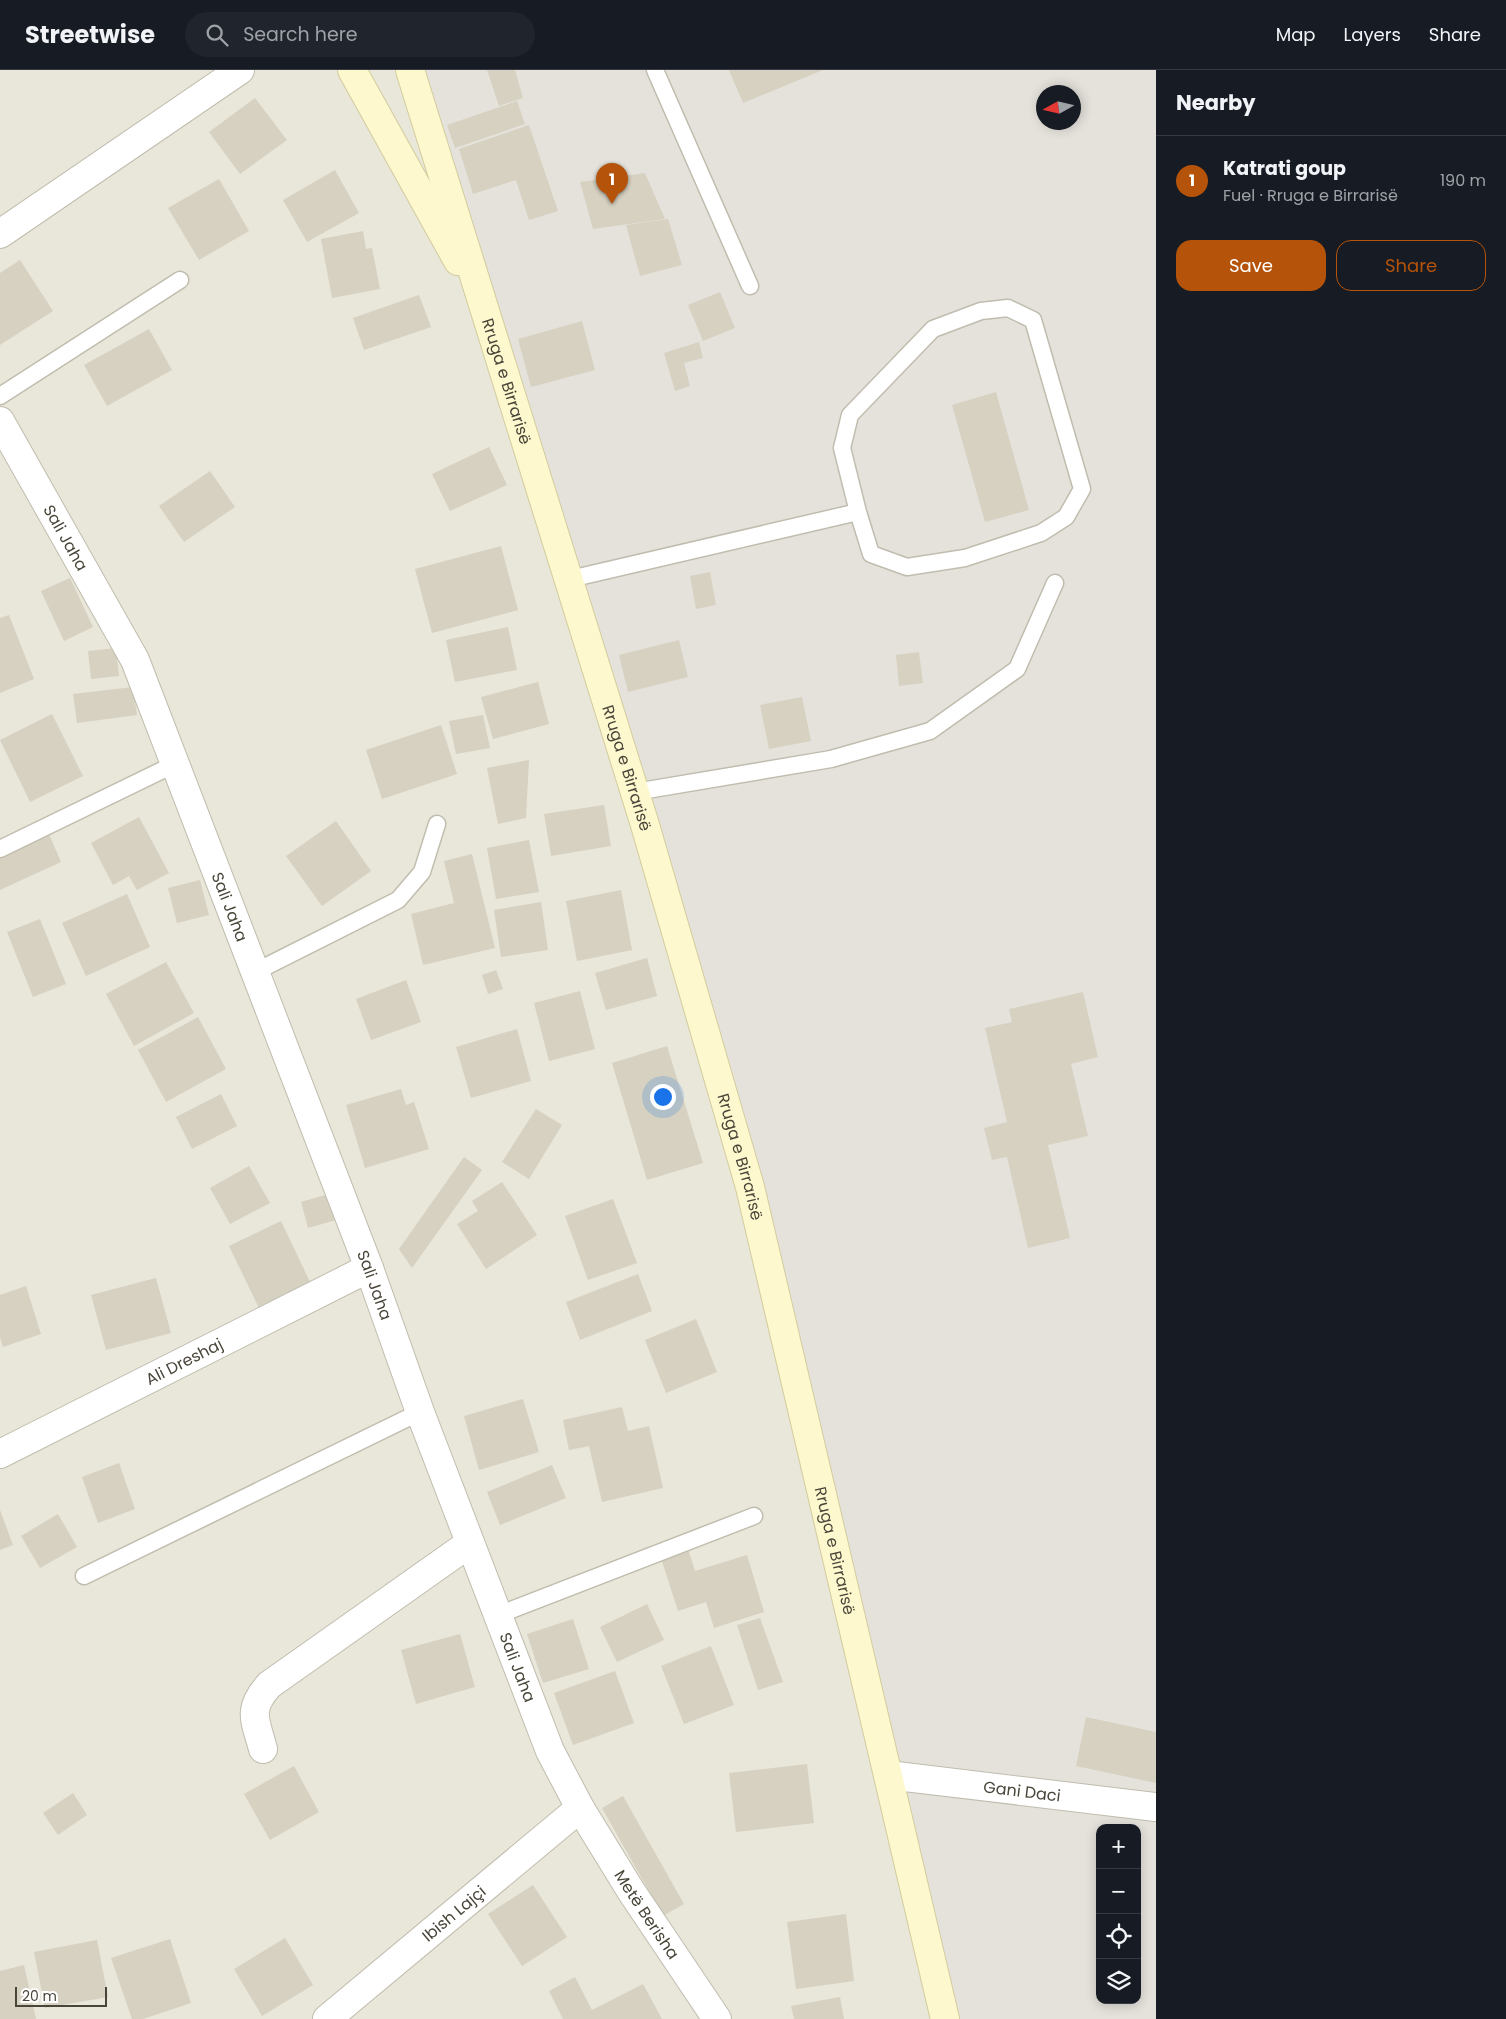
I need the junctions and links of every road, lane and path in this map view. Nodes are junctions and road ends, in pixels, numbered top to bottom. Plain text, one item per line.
1 (240, 70) edge
2 (352, 70) edge
3 (410, 70) edge
4 (655, 70) edge
5 (0, 234) edge
6 (180, 280) dead end
7 (750, 286) dead end
8 (485, 308) junction
9 (0, 396) edge
10 (0, 421) edge
11 (858, 512) junction
12 (570, 579) junction
13 (1055, 583) dead end
14 (175, 764) junction
15 (635, 792) junction
16 (437, 824) dead end
17 (0, 849) edge
18 (255, 972) junction
19 (369, 1268) junction
20 (420, 1412) junction
21 (0, 1454) edge
22 (754, 1516) dead end
23 (470, 1543) junction
24 (84, 1576) dead end
25 (498, 1615) junction
26 (263, 1749) dead end
27 (888, 1775) junction
28 (1156, 1807) edge
29 (580, 1808) junction
30 (327, 2019) edge
31 (718, 2019) edge
32 (945, 2019) edge

1 - 5 street
2 - 8 street, Rruga e Birrarisë
3 - 8 street, Rruga e Birrarisë
4 - 7 lane
6 - 9 lane
8 - 12 street, Rruga e Birrarisë
10 - 14 street, Sali Jaha
11 - 11 lane
11 - 12 lane
12 - 15 street, Rruga e Birrarisë
13 - 15 lane
14 - 17 lane
14 - 18 street, Sali Jaha
15 - 27 street, Rruga e Birrarisë
16 - 18 lane
18 - 19 street, Sali Jaha
19 - 20 street, Sali Jaha
19 - 21 street, Ali Dreshaj
20 - 23 street, Sali Jaha
20 - 24 lane
22 - 25 lane
23 - 25 street, Sali Jaha
23 - 26 street
25 - 29 street, Sali Jaha
27 - 28 street, Gani Daci
27 - 32 street, Rruga e Birrarisë
29 - 30 street, Ibish Lajçi
29 - 31 street, Metë Berisha

